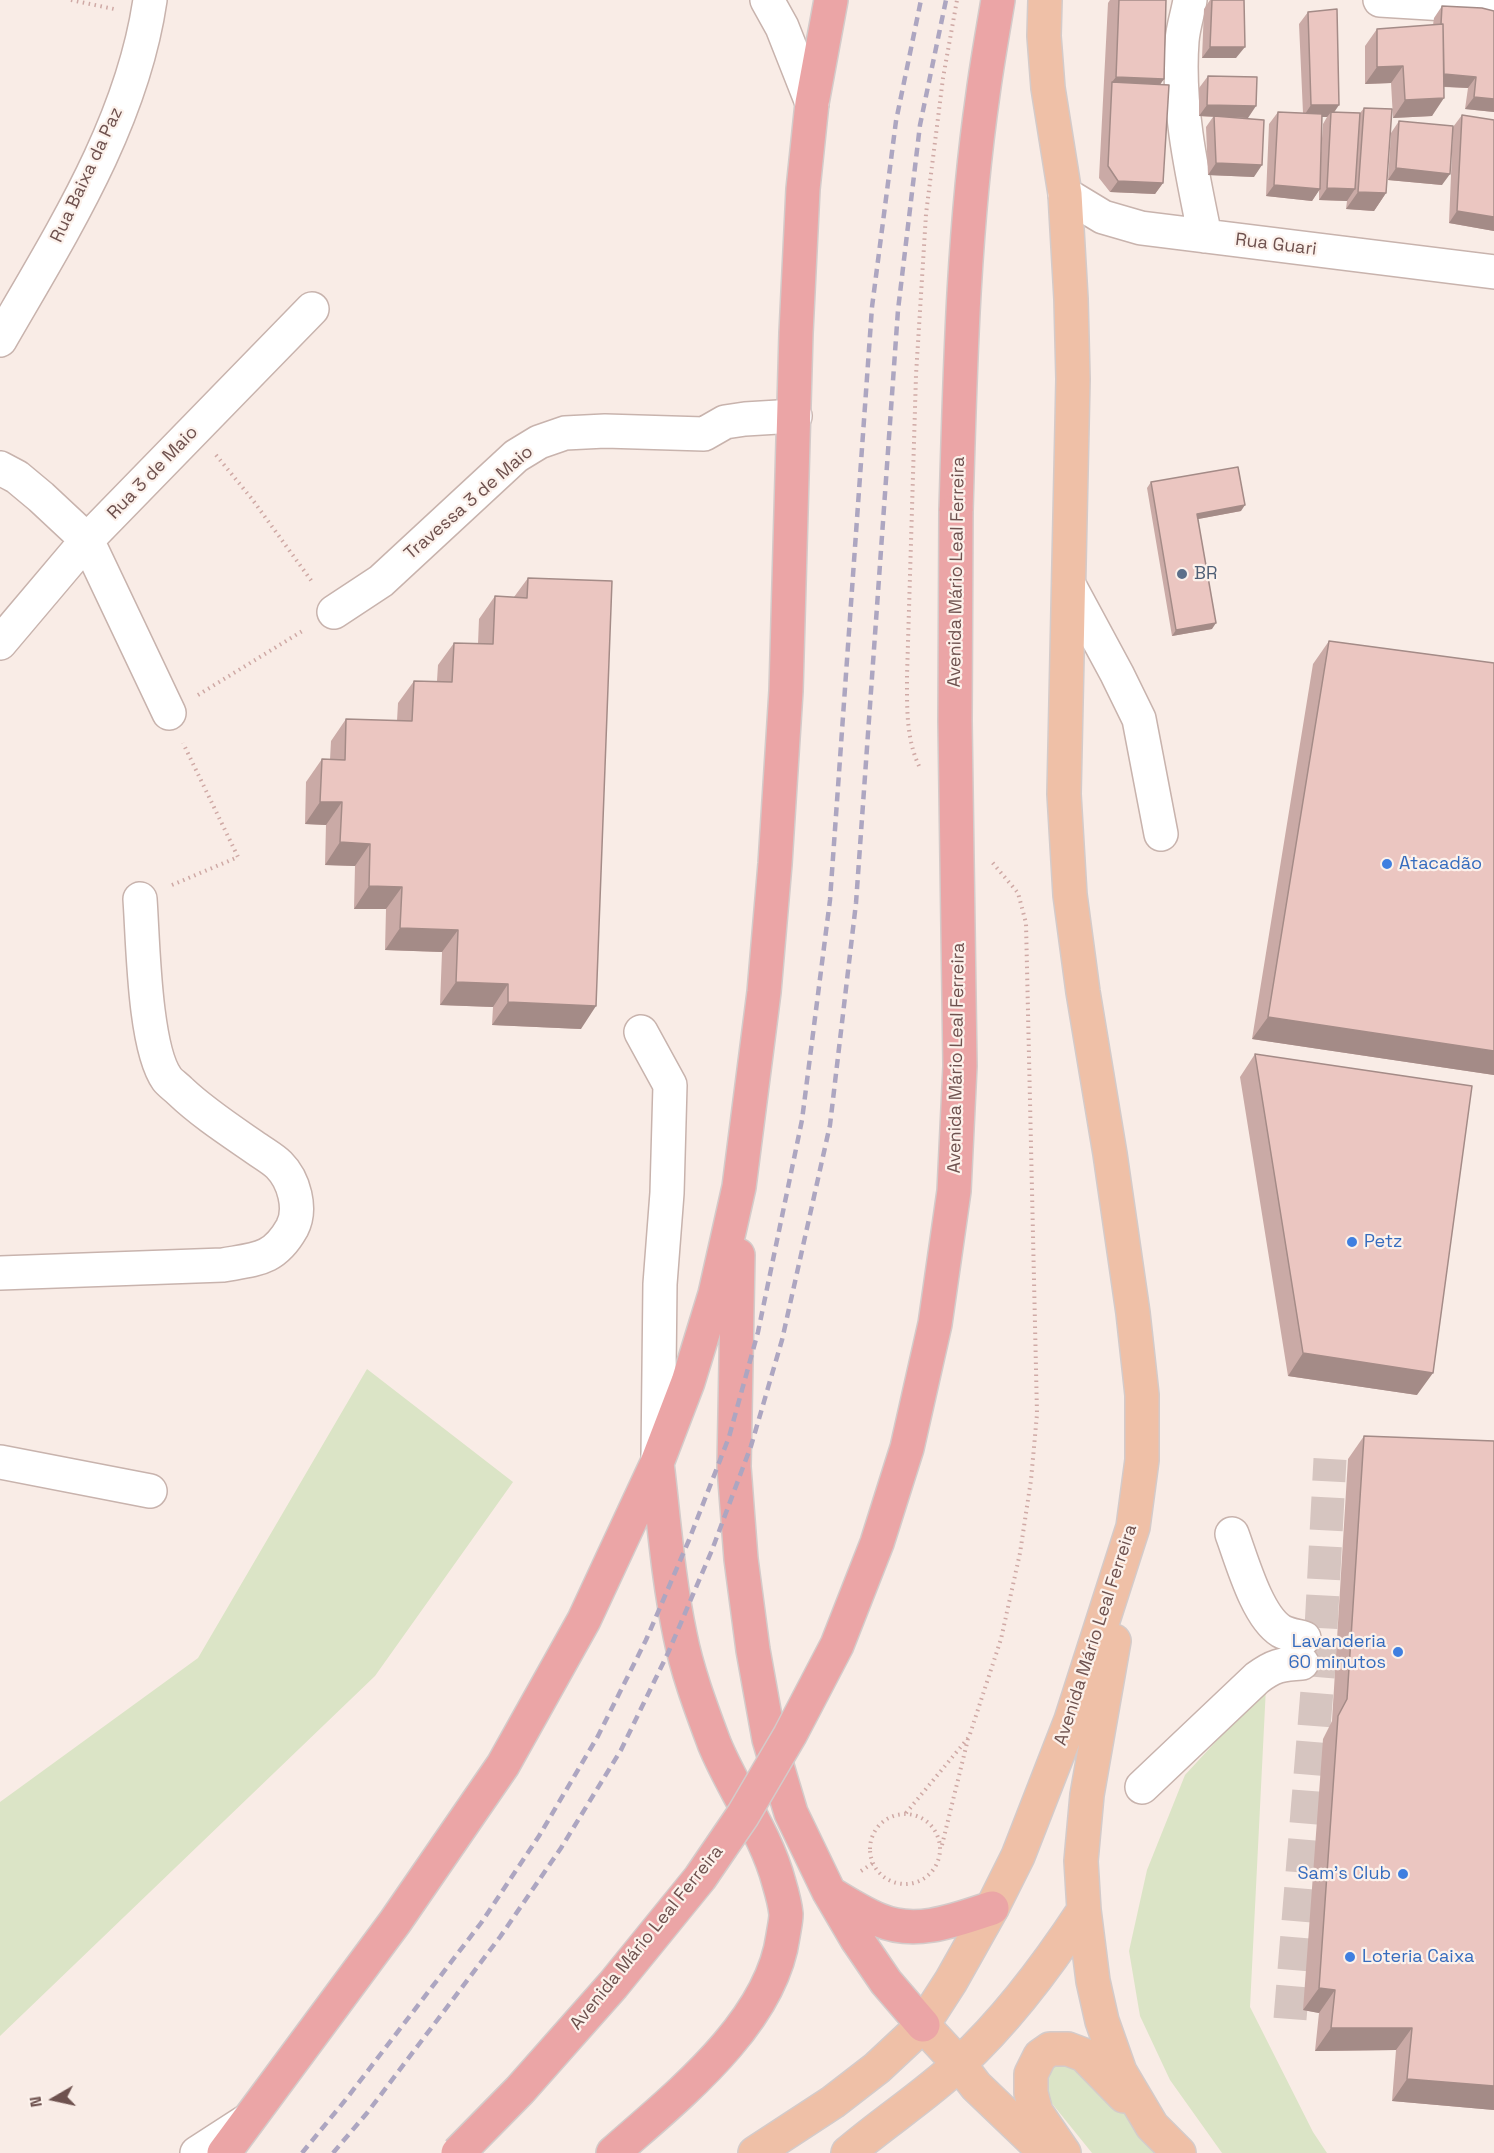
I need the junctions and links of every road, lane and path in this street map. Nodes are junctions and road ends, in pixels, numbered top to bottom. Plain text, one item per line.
1 (71, 0) edge
2 (767, 0) edge
3 (831, 0) edge
4 (998, 0) edge
5 (1045, 0) edge
6 (1190, 0) edge
7 (1380, 0) edge
8 (1494, 7) edge
9 (148, 8) edge
10 (812, 103) junction
11 (1065, 194) junction
12 (1205, 236) junction
13 (1494, 272) edge
14 (312, 309) dead end
15 (0, 340) edge
16 (795, 416) junction
17 (195, 429) junction
18 (0, 468) edge
19 (87, 540) junction
20 (1069, 585) junction
21 (334, 612) junction
22 (0, 643) edge
23 (169, 713) junction
24 (1161, 834) dead end
25 (140, 899) joint
26 (641, 1032) dead end
27 (739, 1187) junction
28 (0, 1273) edge
29 (0, 1462) edge
30 (657, 1464) junction
31 (150, 1491) dead end
32 (1132, 1527) junction
33 (1232, 1534) dead end
34 (969, 1737) dead end
35 (1142, 1787) dead end
36 (940, 1852) junction
37 (829, 1892) junction
38 (992, 1908) junction
39 (1084, 1910) junction
40 (922, 2025) junction
41 (959, 2064) junction
42 (252, 2118) junction
43 (1152, 2126) junction
44 (197, 2153) edge
45 (224, 2153) edge
46 (458, 2153) edge
47 (613, 2153) edge
48 (755, 2153) edge
49 (848, 2153) edge
50 (1046, 2153) edge
51 (1064, 2153) edge
52 (1179, 2153) edge

1 - 9 path
2 - 10 street
3 - 10 highway
4 - 46 highway, Avenida Mário Leal Ferreira, bridge
5 - 11 main road, Avenida Mário Leal Ferreira
6 - 12 street
7 - 8 street
9 - 15 street, Rua Baixa da Paz
10 - 16 highway
11 - 12 street, Rua Guari
11 - 20 main road, Avenida Mário Leal Ferreira
12 - 13 street, Rua Guari
14 - 17 street, Rua 3 de Maio
16 - 21 street, Travessa 3 de Maio
16 - 27 highway
17 - 19 street, Rua 3 de Maio
17 - 21 path
18 - 19 street
19 - 22 street, Rua 3 de Maio
19 - 23 street
20 - 24 street
20 - 32 main road, Avenida Mário Leal Ferreira
21 - 23 path
23 - 25 path
25 - 28 street
26 - 30 street
27 - 30 highway
27 - 37 highway
29 - 31 street
30 - 42 highway
30 - 47 highway
32 - 38 main road, Avenida Mário Leal Ferreira
32 - 39 main road
33 - 35 street
34 - 36 path
36 - 36 path
37 - 38 highway
37 - 40 highway
38 - 40 main road, Avenida Mário Leal Ferreira
39 - 41 main road
39 - 43 main road
40 - 41 main road
40 - 48 main road, Avenida Mário Leal Ferreira
41 - 49 main road
41 - 50 main road
42 - 44 street
42 - 45 highway
43 - 51 main road
43 - 52 main road

